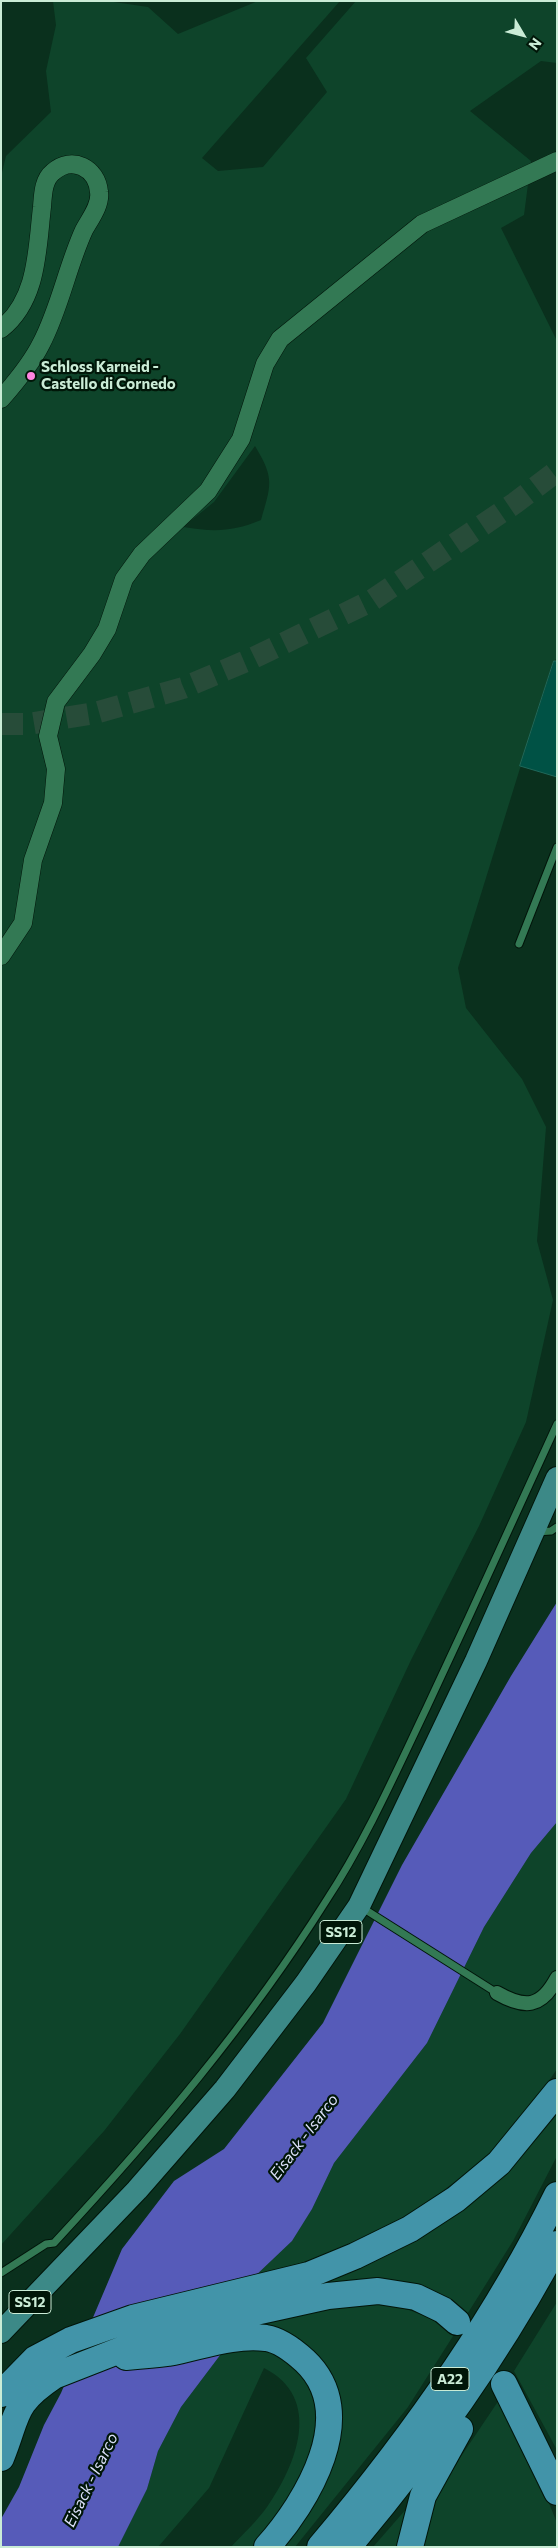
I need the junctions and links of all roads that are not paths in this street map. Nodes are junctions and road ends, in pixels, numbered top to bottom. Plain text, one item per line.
1 (557, 161) edge
2 (1, 329) edge
3 (1, 399) edge
4 (557, 847) edge
5 (519, 944) dead end
6 (1, 956) edge
7 (557, 1424) edge
8 (557, 1478) edge
9 (557, 1527) edge
10 (532, 1532) junction
11 (364, 1909) junction
12 (557, 1978) edge
13 (497, 1993) joint
14 (557, 2092) edge
15 (557, 2195) edge
16 (552, 2253) edge
17 (1, 2272) edge
18 (457, 2322) dead end
19 (169, 2331) junction
20 (1, 2332) edge
21 (95, 2332) junction
22 (96, 2361) junction
23 (504, 2384) dead end
24 (1, 2394) edge
25 (1, 2458) edge
26 (557, 2492) edge
27 (267, 2547) edge
28 (320, 2547) edge
29 (348, 2547) edge
30 (410, 2547) edge

1 - 6 street
2 - 3 street
4 - 5 lane
7 - 17 lane
8 - 10 main road, SS12
9 - 10 lane
10 - 11 main road, SS12
11 - 13 lane
11 - 20 main road, SS12
12 - 13 street
14 - 21 highway
15 - 28 highway, A22
16 - 29 highway, A22
16 - 30 highway
18 - 19 highway
19 - 21 highway
19 - 22 highway
21 - 24 highway
22 - 25 highway
22 - 27 highway
23 - 26 highway

